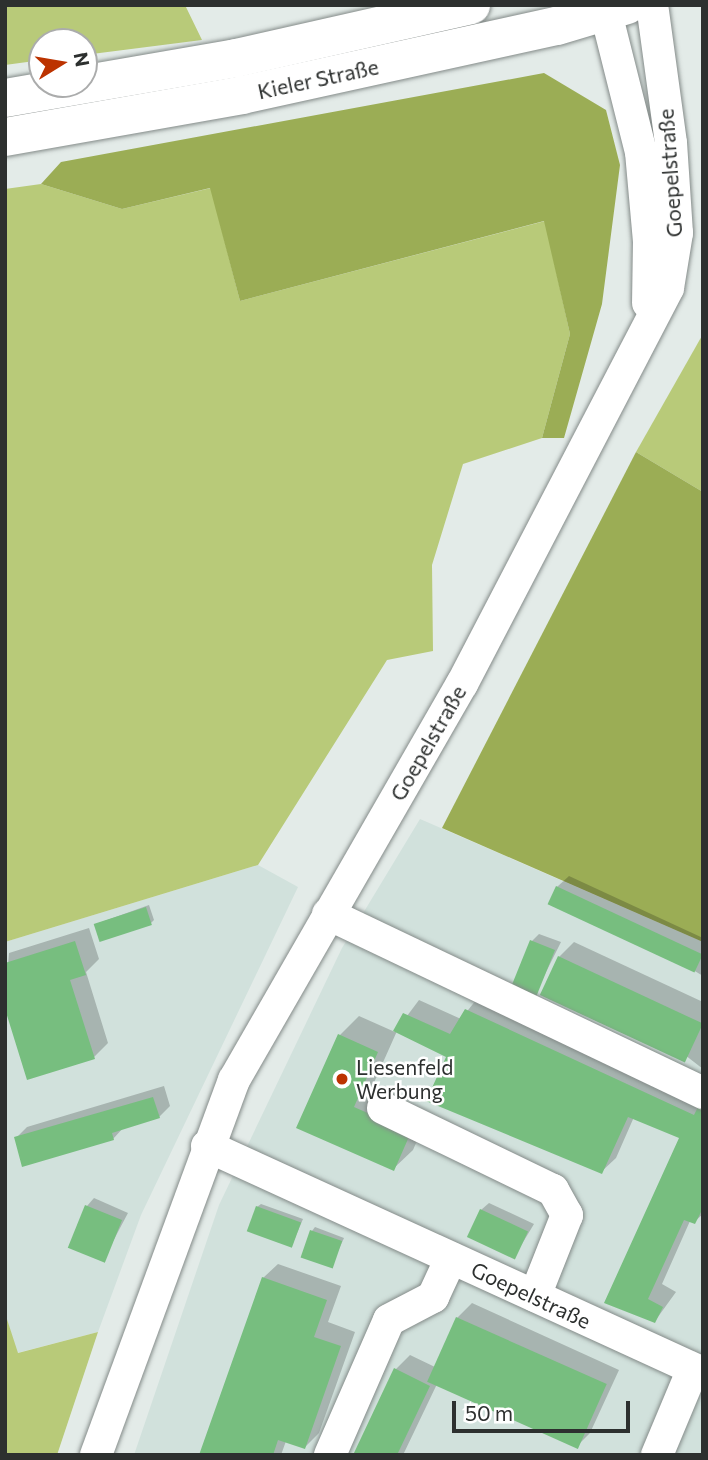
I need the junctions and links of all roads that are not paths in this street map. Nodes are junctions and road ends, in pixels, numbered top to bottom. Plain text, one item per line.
1 (471, 5) edge
2 (652, 5) edge
3 (612, 7) edge
4 (5, 98) edge
5 (5, 137) edge
6 (645, 336) junction
7 (328, 914) junction
8 (703, 1093) edge
9 (383, 1108) dead end
10 (207, 1146) junction
11 (451, 1258) junction
12 (535, 1296) junction
13 (698, 1371) edge
14 (96, 1455) edge
15 (330, 1455) edge
16 (657, 1455) edge

1 - 4 main road, Kieler Straße
2 - 6 street, Goepelstraße
3 - 5 main road, Kieler Straße
3 - 6 street, Goepelstraße
6 - 7 street, Goepelstraße
7 - 8 street
7 - 10 street, Goepelstraße
9 - 12 street
10 - 11 street, Goepelstraße
10 - 14 street, Goepelstraße
11 - 12 street, Goepelstraße
11 - 15 street
12 - 13 street, Goepelstraße
13 - 16 street

